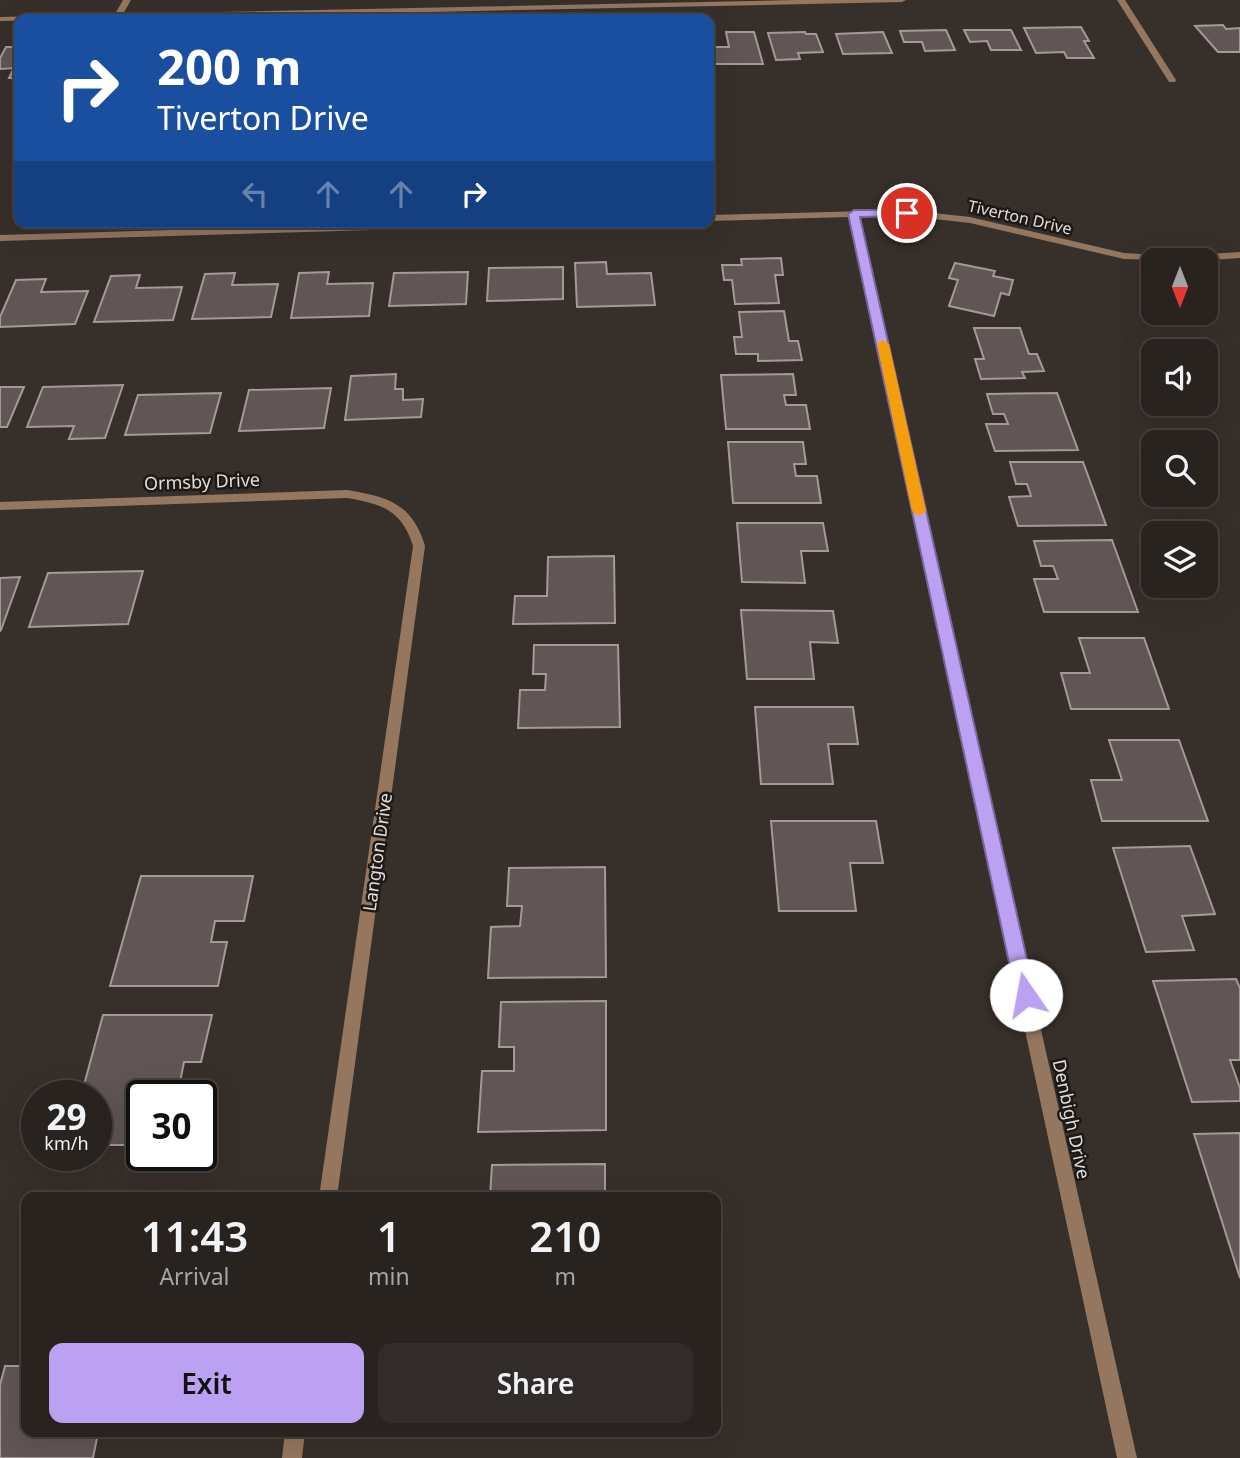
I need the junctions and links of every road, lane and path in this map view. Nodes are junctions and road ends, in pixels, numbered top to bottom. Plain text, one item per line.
1 (902, 0) edge
2 (1121, 0) edge
3 (760, 1) edge
4 (441, 5) edge
5 (177, 14) edge
6 (1172, 80) dead end
7 (854, 214) junction
8 (714, 218) edge
9 (325, 228) edge
10 (0, 237) edge
11 (1240, 255) edge
12 (0, 506) edge
13 (401, 511) joint
14 (329, 1192) edge
15 (294, 1437) edge
16 (292, 1458) edge
17 (1127, 1458) edge

1 - 3 street
2 - 6 street
3 - 4 street
4 - 5 street
7 - 8 street, Tiverton Drive
7 - 11 street, Tiverton Drive
7 - 17 street, Denbigh Drive
9 - 10 street
12 - 13 street, Ormsby Drive
13 - 14 street, Langton Drive
15 - 16 street

